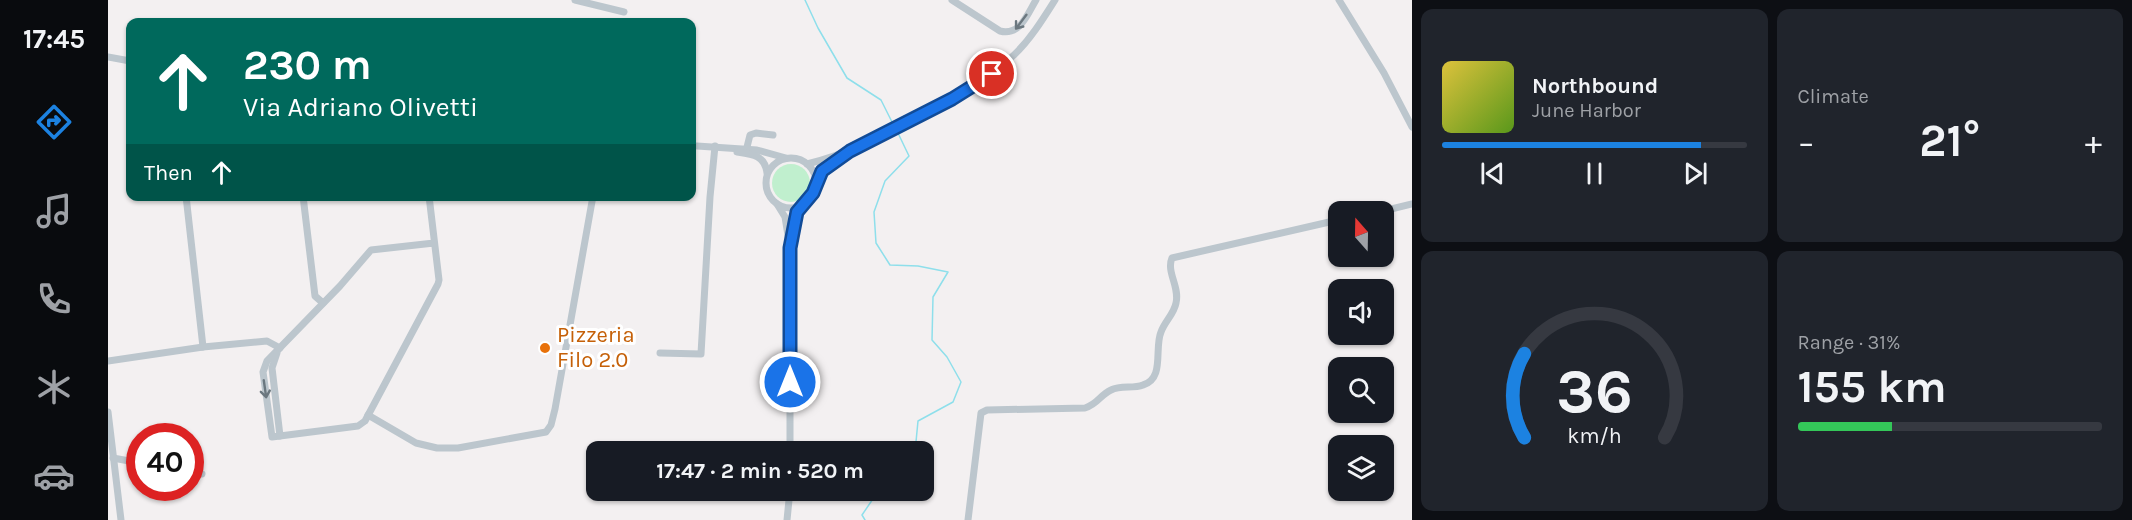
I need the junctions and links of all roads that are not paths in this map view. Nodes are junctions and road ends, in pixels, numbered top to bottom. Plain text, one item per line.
1 (575, 0) edge
2 (952, 0) edge
3 (1036, 0) edge
4 (1055, 0) edge
5 (1339, 0) edge
6 (624, 12) dead end
7 (108, 57) edge
8 (126, 60) edge
9 (1412, 127) edge
10 (773, 135) dead end
11 (696, 145) edge
12 (715, 148) junction
13 (746, 151) junction
14 (850, 151) junction
15 (788, 158) junction
16 (807, 164) junction
17 (768, 173) junction
18 (815, 186) junction
19 (187, 201) edge
20 (304, 201) edge
21 (430, 201) edge
22 (592, 201) edge
23 (805, 203) junction
24 (777, 204) junction
25 (1412, 204) edge
26 (1394, 208) edge
27 (1328, 222) edge
28 (434, 243) junction
29 (790, 248) junction
30 (323, 303) junction
31 (203, 347) junction
32 (280, 348) junction
33 (660, 353) dead end
34 (108, 361) edge
35 (108, 412) edge
36 (368, 415) junction
37 (280, 436) junction
38 (790, 441) edge
39 (113, 458) junction
40 (126, 460) edge
41 (789, 501) edge
42 (121, 520) edge
43 (787, 520) edge
44 (968, 520) edge

1 - 6 street
3 -> 2 street
4 - 14 street
5 - 9 street
7 - 8 street
10 - 13 street
11 - 12 street
12 - 13 street
12 - 33 street
13 - 15 street
13 - 17 street
14 - 16 street
14 - 18 street
15 - 16 street
15 - 17 street
16 - 18 street
17 - 24 street
18 - 23 street
19 - 31 street
20 - 30 street
21 - 28 street
22 - 36 street
23 - 24 street
23 - 29 street
24 - 29 street
25 - 26 street
27 - 44 street
28 - 30 street
28 - 36 street
29 - 38 street
30 - 32 street
31 - 32 street
31 - 34 street
32 - 37 street
32 -> 37 street
35 - 39 street
36 - 37 street
39 - 40 street
39 - 42 street
41 - 43 street

